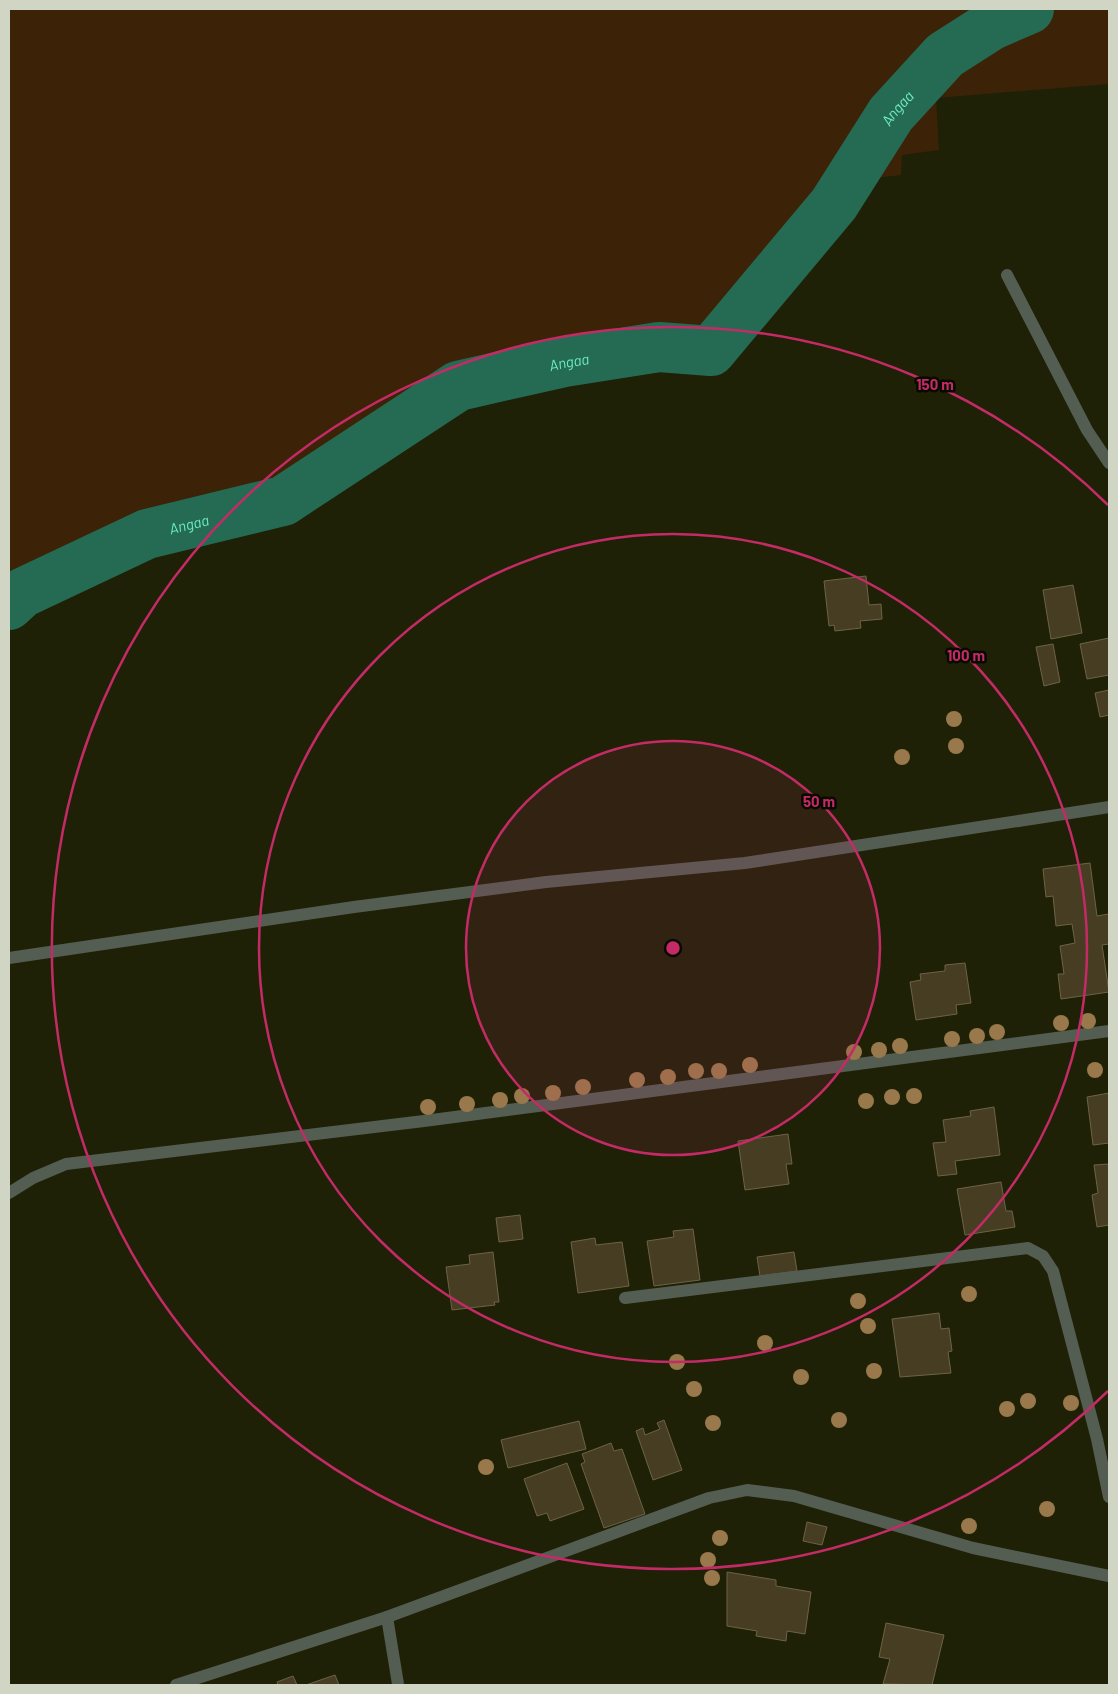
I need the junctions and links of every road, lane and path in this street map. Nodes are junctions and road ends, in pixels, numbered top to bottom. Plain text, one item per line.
1 (1007, 275) dead end
2 (1109, 463) edge
3 (1109, 807) edge
4 (9, 958) edge
5 (1109, 1031) edge
6 (9, 1193) edge
7 (626, 1298) dead end
8 (1109, 1496) edge
9 (1109, 1576) edge
10 (386, 1617) junction
11 (398, 1684) edge
12 (176, 1685) edge

1 - 2 street
3 - 4 street
5 - 6 street
7 - 8 street
9 - 10 street
10 - 11 street
10 - 12 street

